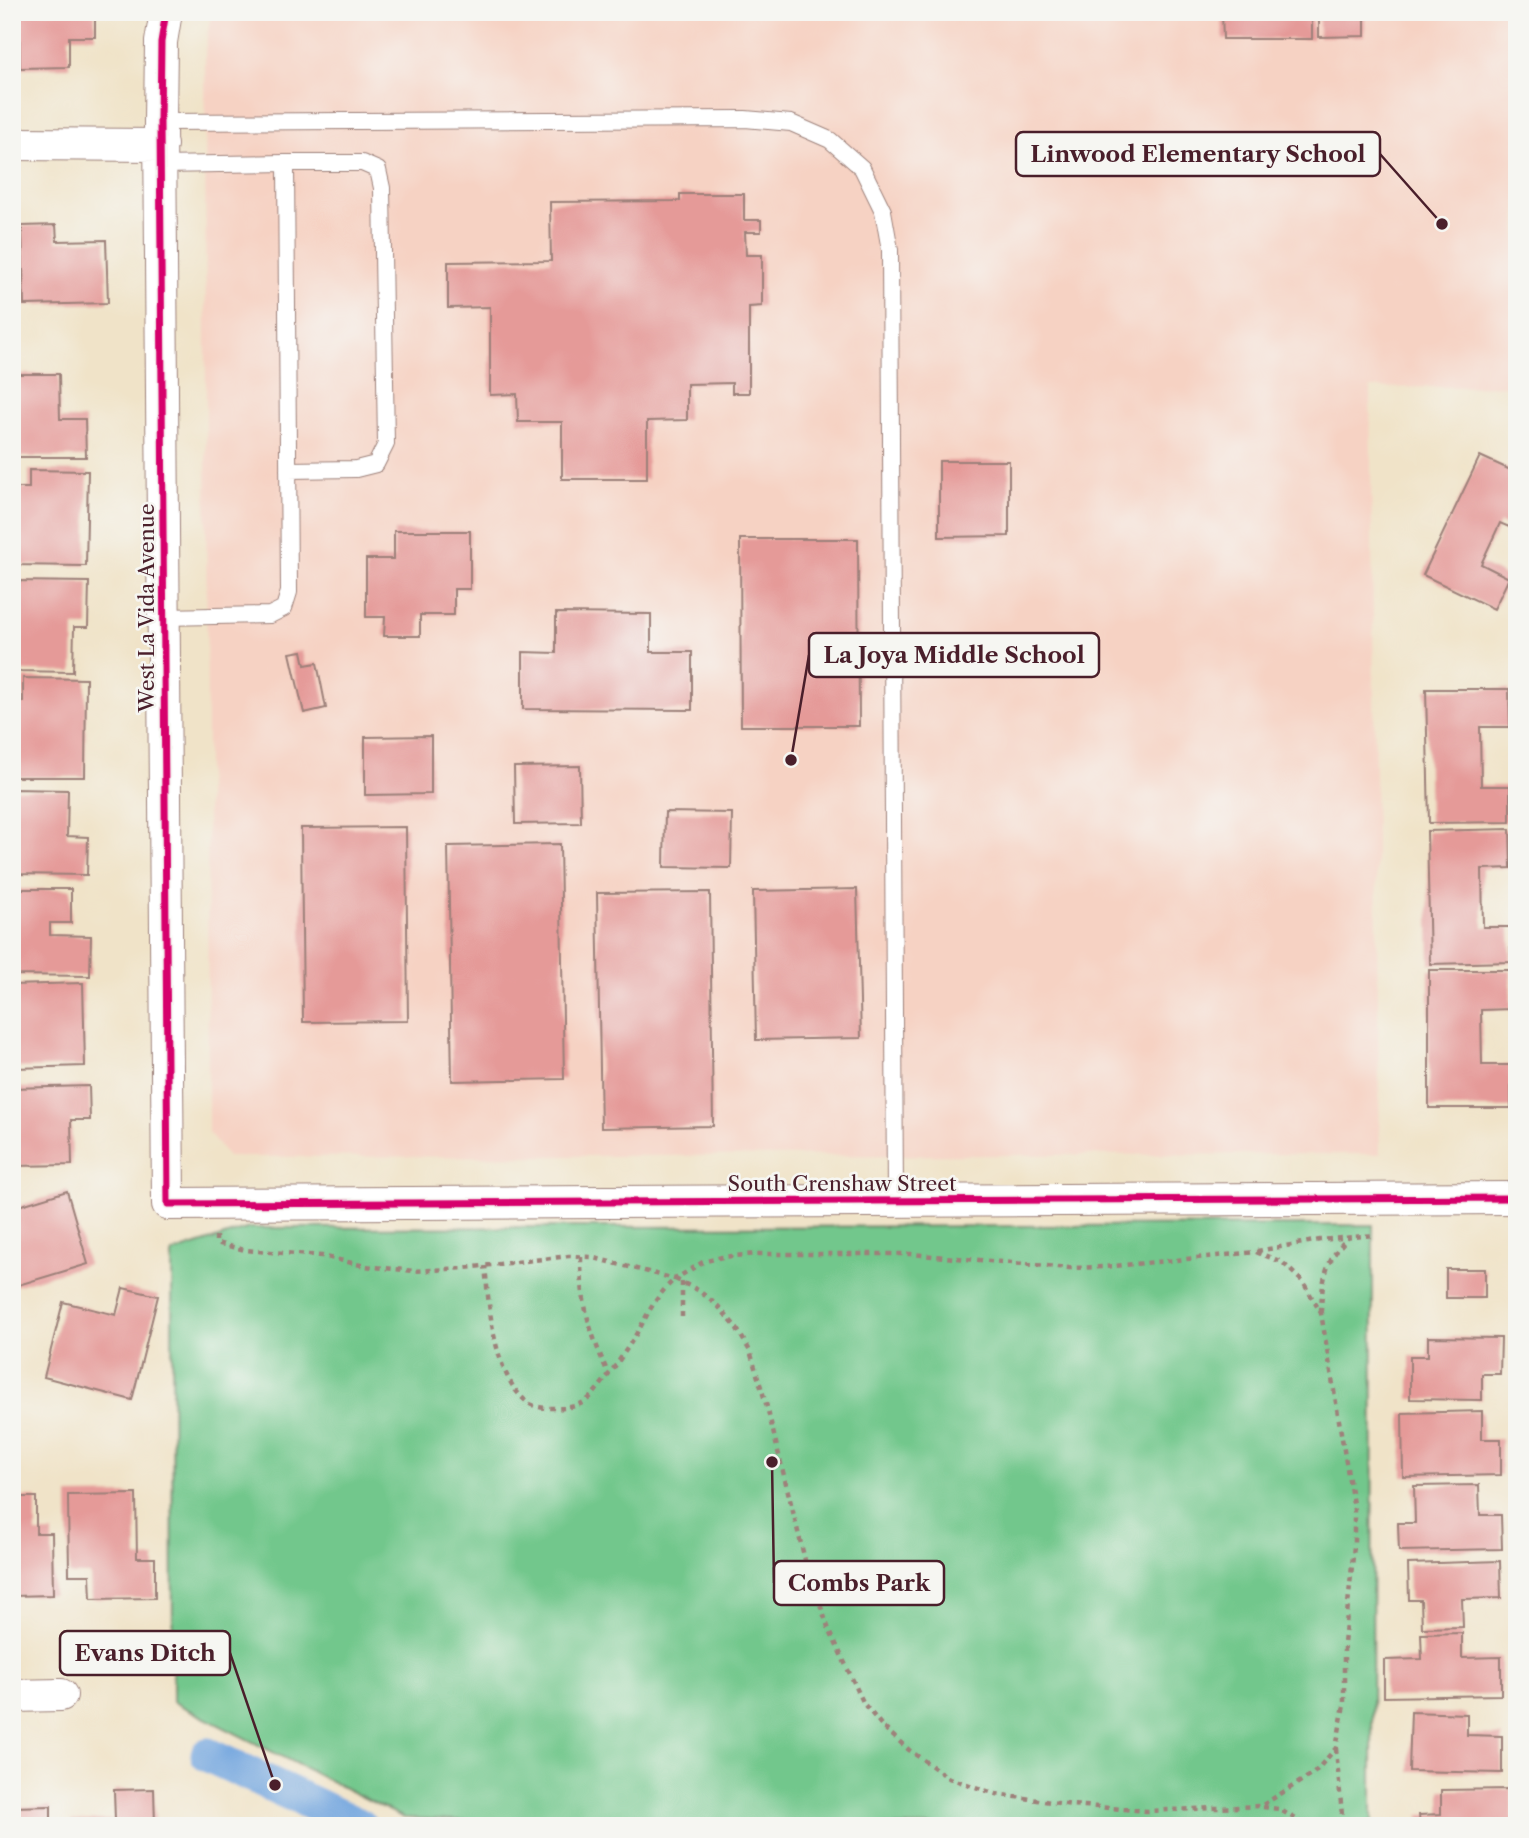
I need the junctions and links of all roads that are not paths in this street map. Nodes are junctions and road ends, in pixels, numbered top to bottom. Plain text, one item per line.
1 (166, 12) edge
2 (12, 144) edge
3 (160, 144) junction
4 (286, 163) junction
5 (288, 470) junction
6 (164, 617) junction
7 (1517, 1198) edge
8 (895, 1201) junction
9 (168, 1204) joint
10 (61, 1695) dead end
11 (12, 1696) edge

1 - 3 street, West La Vida Avenue
2 - 3 street
3 - 4 lane
3 - 6 street, West La Vida Avenue
3 - 8 lane
4 - 5 lane
4 - 5 lane
5 - 6 lane
6 - 9 street, West La Vida Avenue
7 - 8 street, South Crenshaw Street
8 - 9 street, South Crenshaw Street
10 - 11 street

